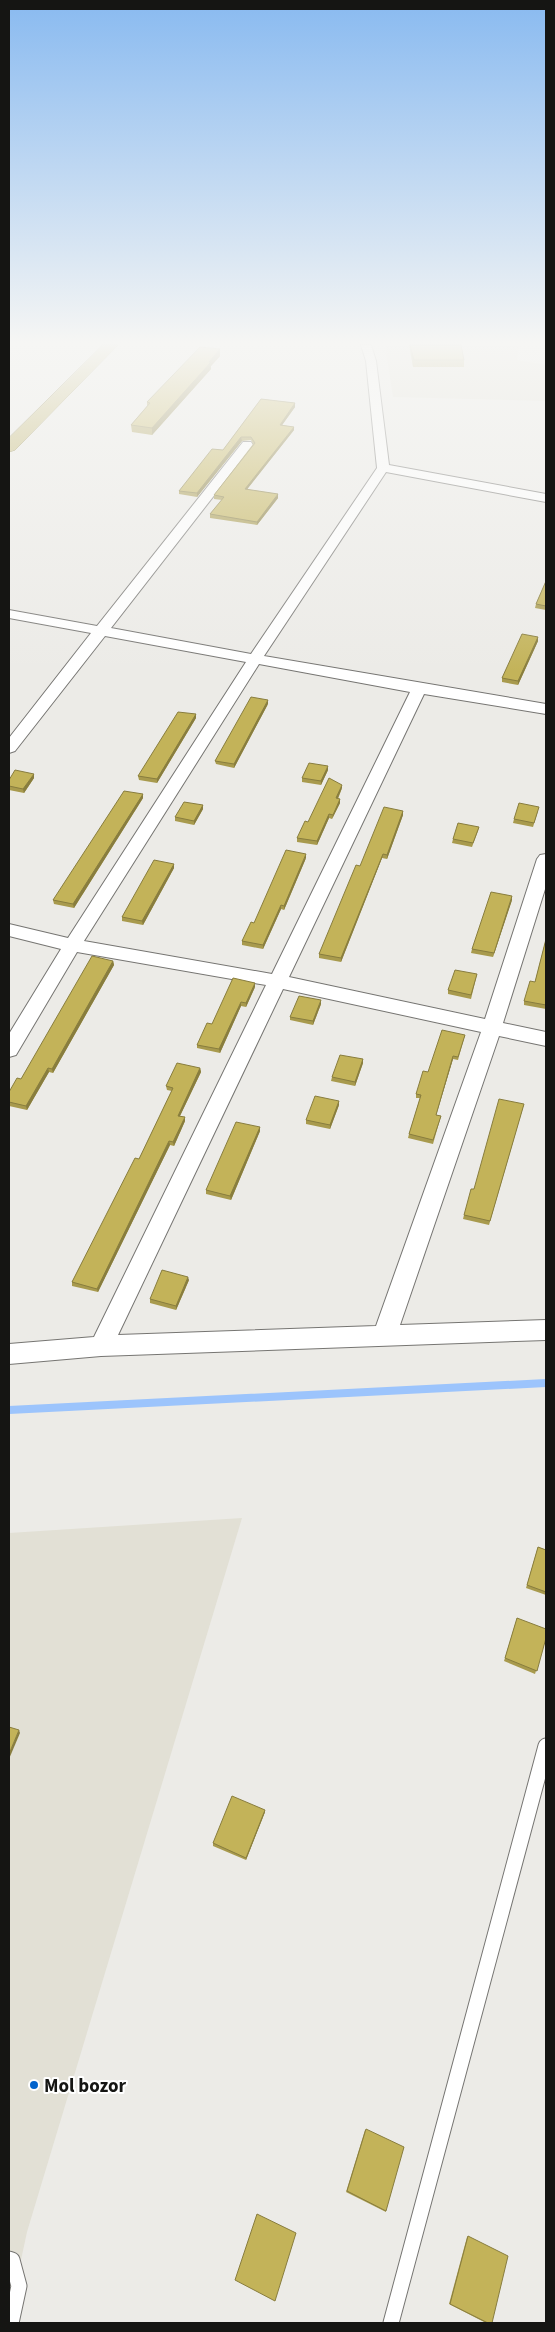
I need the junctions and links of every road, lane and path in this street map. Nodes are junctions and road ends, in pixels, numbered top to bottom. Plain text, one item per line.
1 (240, 454) edge
2 (381, 454) edge
3 (382, 468) junction
4 (546, 498) edge
5 (9, 614) edge
6 (102, 630) junction
7 (254, 658) junction
8 (419, 688) junction
9 (546, 691) edge
10 (543, 708) edge
11 (9, 748) edge
12 (546, 859) edge
13 (9, 930) edge
14 (71, 945) junction
15 (278, 981) junction
16 (492, 1028) junction
17 (546, 1039) edge
18 (9, 1050) edge
19 (546, 1330) edge
20 (384, 1337) junction
21 (101, 1346) junction
22 (9, 1354) edge
23 (546, 1746) edge
24 (9, 2259) edge
25 (10, 2323) edge
26 (391, 2323) edge

1 - 6 street
2 - 3 street
3 - 4 street
3 - 7 street
5 - 6 street
6 - 7 street
6 - 11 street
7 - 8 street
7 - 14 street
8 - 10 street
8 - 15 street
9 - 10 street
12 - 16 street
13 - 14 street
14 - 15 street
14 - 18 street
15 - 16 street
15 - 21 street
16 - 17 street
16 - 20 street
19 - 20 street
20 - 21 street
21 - 22 street
23 - 26 lane
24 - 25 lane

